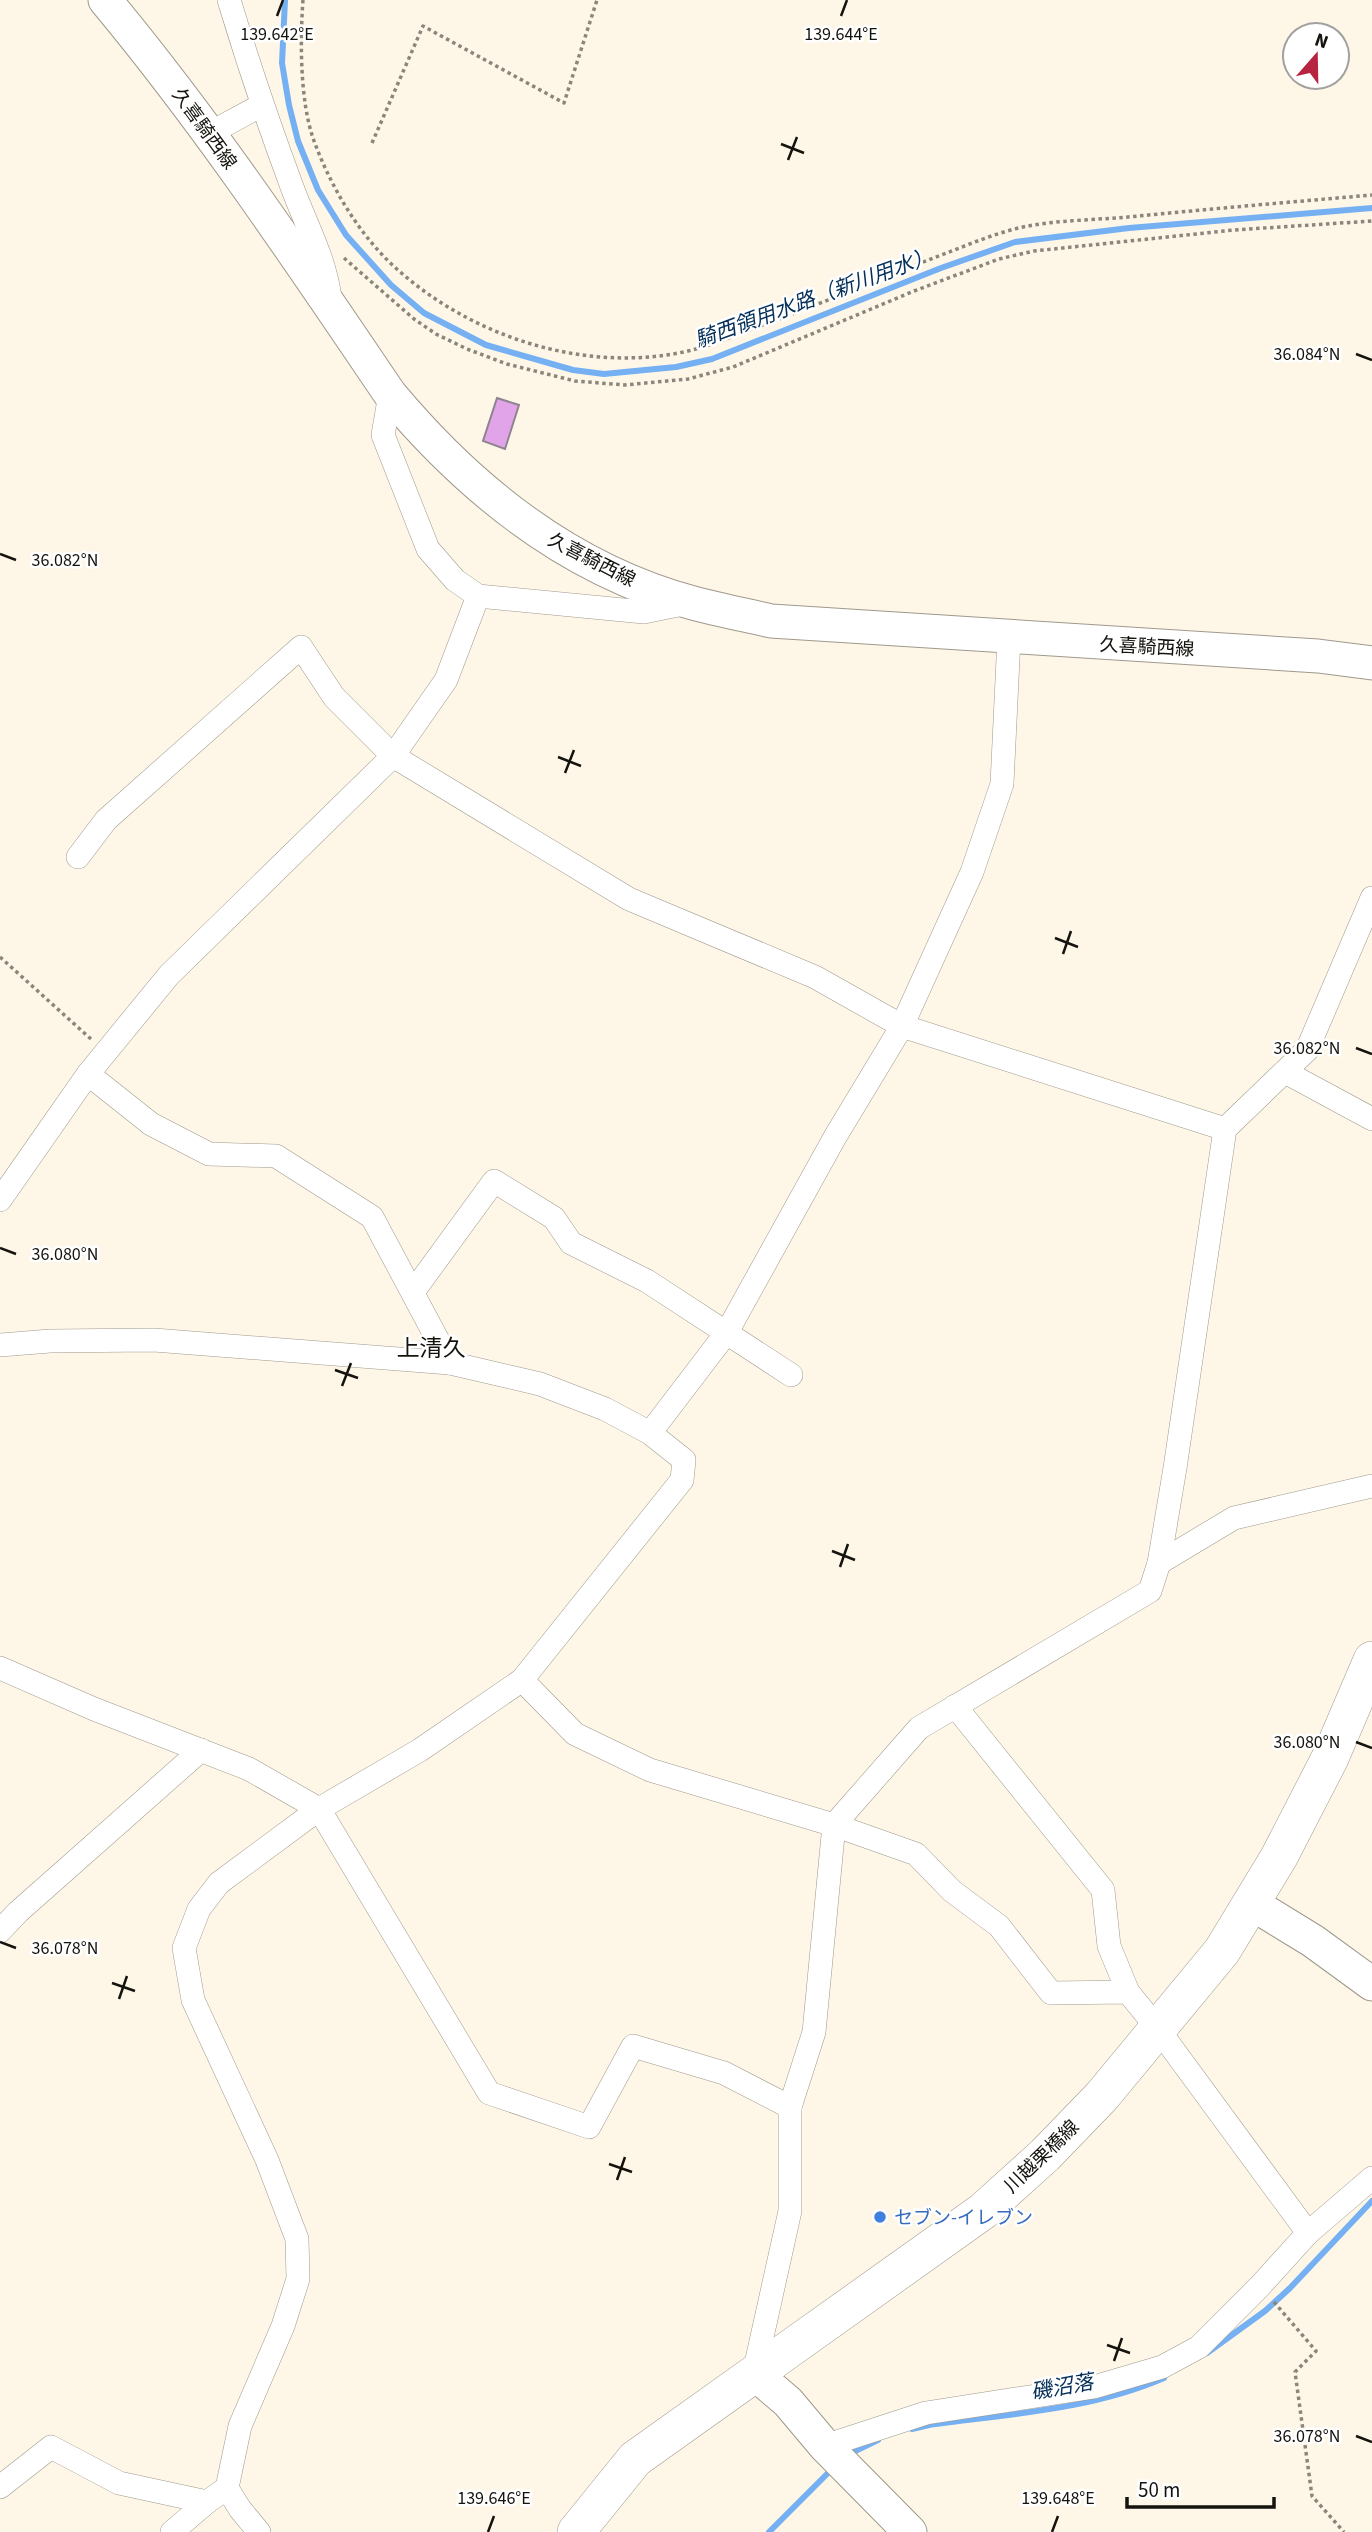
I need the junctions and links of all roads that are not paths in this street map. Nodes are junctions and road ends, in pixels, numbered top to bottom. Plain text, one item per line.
1 (105, 0) edge
2 (229, 0) edge
3 (262, 105) junction
4 (211, 133) junction
5 (331, 307) junction
6 (390, 394) junction
7 (478, 596) junction
8 (691, 603) junction
9 (1009, 638) junction
10 (1372, 663) edge
11 (393, 756) junction
12 (78, 857) dead end
13 (1372, 898) edge
14 (902, 1026) junction
15 (1285, 1072) junction
16 (89, 1074) junction
17 (1372, 1119) edge
18 (1225, 1129) junction
19 (0, 1200) edge
20 (413, 1292) junction
21 (727, 1332) junction
22 (0, 1345) edge
23 (450, 1363) junction
24 (791, 1375) dead end
25 (650, 1433) junction
26 (1372, 1486) edge
27 (1159, 1563) junction
28 (1372, 1660) edge
29 (0, 1668) edge
30 (522, 1680) junction
31 (956, 1706) junction
32 (201, 1751) junction
33 (319, 1809) junction
34 (834, 1825) junction
35 (1251, 1903) junction
36 (0, 1931) edge
37 (1372, 1984) edge
38 (1128, 1993) junction
39 (1158, 2029) junction
40 (790, 2107) junction
41 (1372, 2178) edge
42 (1308, 2233) junction
43 (754, 2373) junction
44 (835, 2456) junction
45 (0, 2487) edge
46 (227, 2488) junction
47 (207, 2502) junction
48 (172, 2532) edge
49 (259, 2532) edge
50 (576, 2532) edge
51 (909, 2532) edge

1 - 4 main road, 久喜騎西線
2 - 3 street
3 - 4 street
3 - 5 street
4 - 5 main road, 久喜騎西線
5 - 6 main road, 久喜騎西線
6 - 7 street
6 - 8 main road, 久喜騎西線
7 - 8 street
7 - 11 street
8 - 9 main road, 久喜騎西線
9 - 10 main road, 久喜騎西線
9 - 14 street
11 - 12 street
11 - 14 street
11 - 16 street
13 - 15 street
14 - 18 street
14 - 21 street
15 - 17 street
15 - 18 street
16 - 19 street
16 - 20 street
18 - 27 street
20 - 21 street
20 - 23 street
21 - 24 street
21 - 25 street
22 - 23 street
23 - 25 street
25 - 30 street
26 - 27 street
27 - 31 street
28 - 35 main road, 川越栗橋線
29 - 32 street
30 - 33 street
30 - 34 street
31 - 34 street
31 - 38 street
32 - 33 street
32 - 36 street
33 - 40 street
33 - 46 street
34 - 38 street
34 - 40 street
35 - 37 main road
35 - 39 main road, 川越栗橋線
38 - 39 street
39 - 42 street
39 - 43 main road, 川越栗橋線
40 - 43 street
41 - 42 street
42 - 44 street
43 - 44 main road
43 - 50 main road, 川越栗橋線
44 - 51 main road
45 - 47 street
46 - 47 street
46 - 49 street
47 - 48 street

